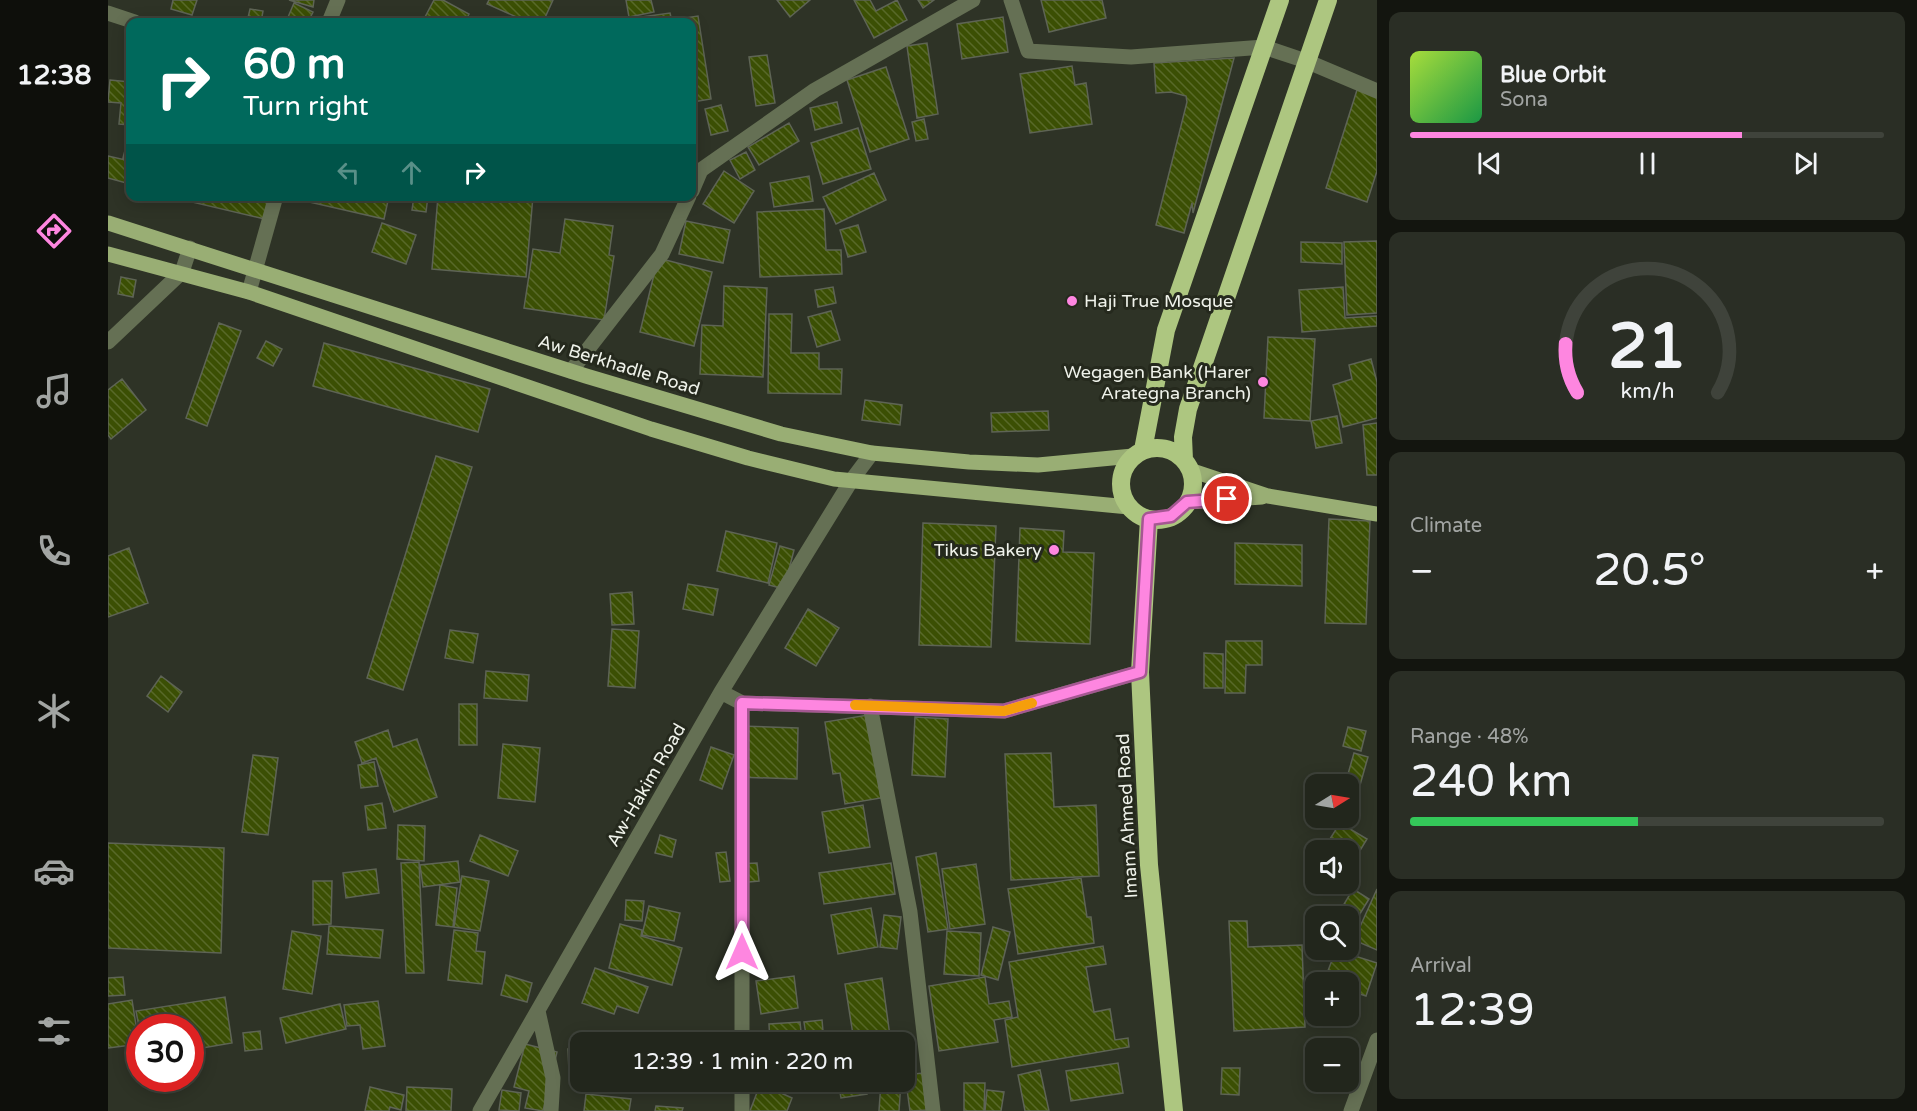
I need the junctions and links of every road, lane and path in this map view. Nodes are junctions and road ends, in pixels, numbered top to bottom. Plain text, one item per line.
1 (338, 0) edge
2 (973, 0) edge
3 (1011, 0) edge
4 (1280, 0) edge
5 (1329, 0) edge
6 (108, 13) edge
7 (331, 18) edge
8 (126, 19) edge
9 (1264, 46) junction
10 (1306, 61) junction
11 (1377, 91) edge
12 (696, 181) edge
13 (275, 201) edge
14 (687, 201) edge
15 (108, 223) edge
16 (190, 248) junction
17 (108, 254) edge
18 (256, 269) junction
19 (182, 272) junction
20 (249, 292) junction
21 (108, 342) edge
22 (571, 371) junction
23 (872, 453) junction
24 (1138, 453) junction
25 (1187, 465) junction
26 (851, 481) junction
27 (1268, 496) junction
28 (1187, 502) junction
29 (1130, 507) junction
30 (1377, 513) edge
31 (1149, 519) junction
32 (1140, 672) junction
33 (721, 692) junction
34 (742, 703) junction
35 (870, 705) junction
36 (538, 1011) junction
37 (742, 1032) edge
38 (1377, 1040) edge
39 (742, 1092) edge
40 (480, 1111) edge
41 (551, 1111) edge
42 (742, 1111) edge
43 (933, 1111) edge
44 (1174, 1111) edge
45 (1351, 1111) edge

1 - 7 street
2 - 12 street
3 - 9 street
4 - 9 highway
5 - 10 highway
6 - 8 street
9 - 10 street
9 - 24 highway
10 - 11 street
10 - 25 highway
13 - 18 street
14 - 22 street
15 - 16 main road, Aw Berkhadle Road
16 - 18 main road, Aw Berkhadle Road
16 - 19 street
17 - 19 main road
18 - 20 street
18 - 22 main road, Aw Berkhadle Road
19 - 20 main road
19 - 21 street
20 - 26 main road
22 - 23 main road, Aw Berkhadle Road
23 - 24 main road, Aw Berkhadle Road
23 - 26 street, Aw-Hakim Road
24 - 25 highway
24 - 29 highway
25 - 27 main road
25 - 28 highway
26 - 29 main road
26 - 33 street, Aw-Hakim Road
27 - 28 main road
27 - 30 main road
28 - 31 highway
29 - 31 highway
31 - 32 highway, Imam Ahmed Road
32 - 35 street
32 - 44 highway, Imam Ahmed Road
33 - 34 street
33 - 36 street, Aw-Hakim Road
34 - 35 street
34 - 37 street
35 - 43 street
36 - 40 street, Aw-Hakim Road
36 - 41 street
38 - 45 street
39 - 42 street

